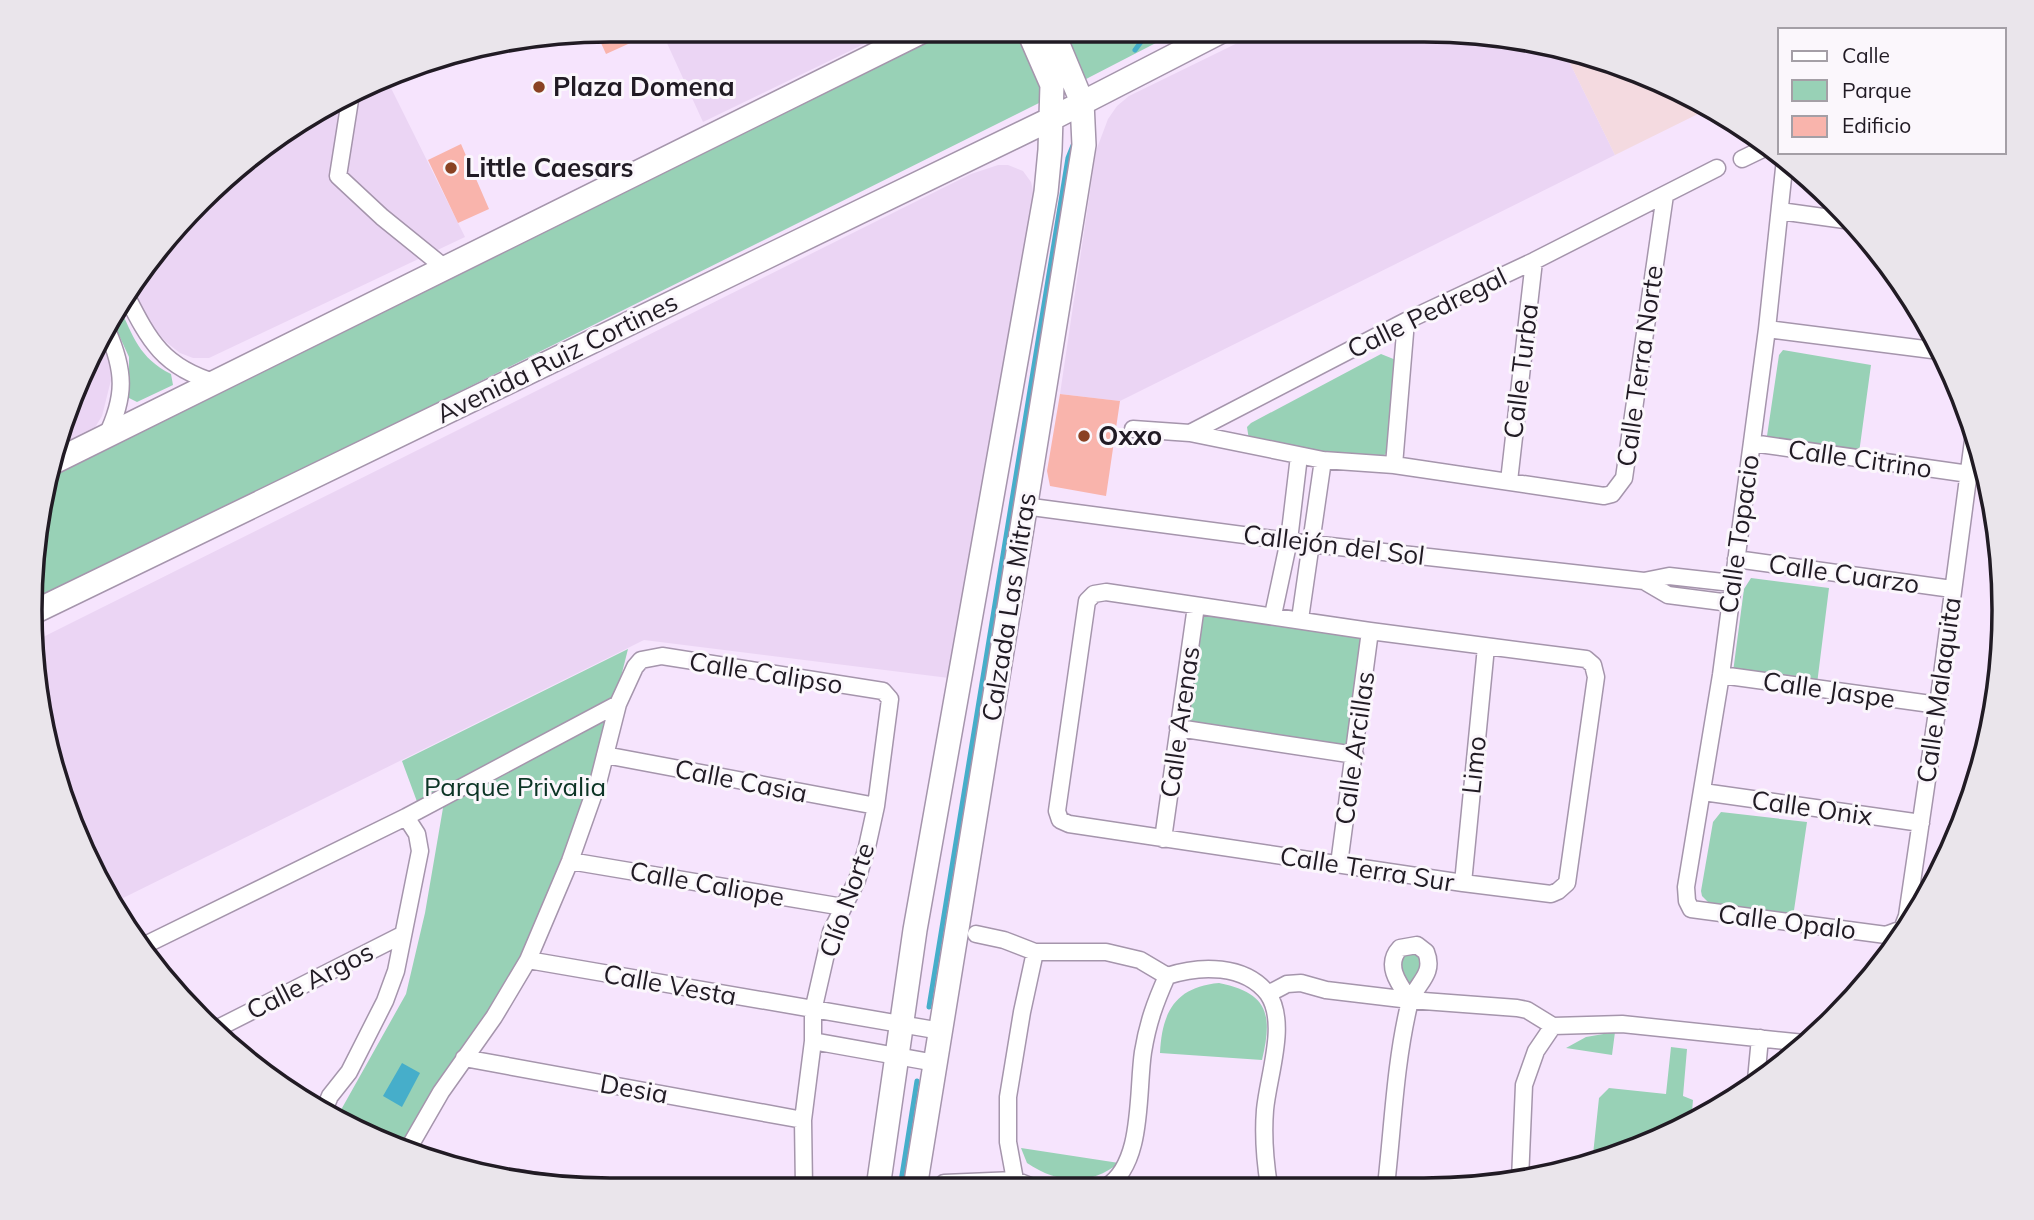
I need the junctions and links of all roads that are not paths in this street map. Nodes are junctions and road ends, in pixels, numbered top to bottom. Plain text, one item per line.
1 (901, 42) edge
2 (1033, 42) edge
3 (1057, 42) edge
4 (1200, 42) edge
5 (1082, 102) junction
6 (349, 106) edge
7 (1051, 120) junction
8 (1759, 151) edge
9 (1742, 159) dead end
10 (1717, 168) dead end
11 (1783, 170) edge
12 (1665, 195) junction
13 (1780, 212) junction
14 (1836, 219) edge
15 (1534, 261) junction
16 (445, 268) junction
17 (131, 305) edge
18 (1406, 321) junction
19 (1767, 329) junction
20 (111, 340) edge
21 (1928, 349) edge
22 (216, 383) junction
23 (1133, 429) dead end
24 (1190, 433) junction
25 (106, 437) junction
26 (1752, 443) junction
27 (1299, 456) junction
28 (1971, 457) edge
29 (63, 458) edge
30 (1324, 460) junction
31 (1395, 466) junction
32 (1969, 474) junction
33 (1509, 481) junction
34 (1024, 506) junction
35 (1289, 540) junction
36 (1312, 544) junction
37 (1736, 559) junction
38 (1644, 581) junction
39 (1732, 583) junction
40 (1952, 589) junction
41 (1730, 603) junction
42 (1196, 606) junction
43 (42, 608) edge
44 (1273, 615) junction
45 (1300, 619) junction
46 (1370, 631) junction
47 (1486, 647) junction
48 (1721, 675) junction
49 (889, 696) joint
50 (618, 704) junction
51 (1938, 705) junction
52 (1178, 728) junction
53 (606, 755) junction
54 (1355, 755) junction
55 (1703, 792) junction
56 (876, 806) junction
57 (406, 817) junction
58 (1921, 823) junction
59 (1163, 839) junction
60 (570, 861) junction
61 (1339, 864) junction
62 (1463, 883) junction
63 (843, 907) junction
64 (1689, 907) joint
65 (1906, 910) edge
66 (976, 934) dead end
67 (1890, 934) edge
68 (402, 935) junction
69 (1886, 935) joint
70 (150, 943) edge
71 (1035, 952) junction
72 (528, 960) junction
73 (1167, 976) junction
74 (1268, 994) junction
75 (1410, 1000) junction
76 (813, 1011) junction
77 (222, 1025) edge
78 (901, 1026) junction
79 (1553, 1026) junction
80 (941, 1031) junction
81 (1760, 1038) junction
82 (813, 1041) junction
83 (1793, 1042) edge
84 (896, 1056) junction
85 (464, 1058) junction
86 (936, 1063) junction
87 (1757, 1070) edge
88 (327, 1103) edge
89 (803, 1119) junction
90 (412, 1142) edge
91 (1520, 1169) edge
92 (804, 1178) edge
93 (879, 1178) edge
94 (917, 1178) edge
95 (1015, 1178) edge
96 (1118, 1178) edge
97 (1268, 1178) edge
98 (1387, 1178) edge

1 - 16 main road
2 - 7 main road, Calzada Las Mitras
3 - 5 main road, Calzada Las Mitras
4 - 5 main road, Avenida Ruiz Cortines
5 - 7 main road, Avenida Ruiz Cortines
5 - 34 main road, Calzada Las Mitras
6 - 16 street
7 - 43 main road, Avenida Ruiz Cortines
7 - 78 main road, Calzada Las Mitras
8 - 9 street
10 - 12 street, Calle Pedregal
11 - 13 street, Calle Topacio
12 - 15 street, Calle Pedregal
12 - 33 street, Calle Terra Norte
13 - 14 street
13 - 19 street, Calle Topacio
15 - 18 street, Calle Pedregal
15 - 33 street, Calle Turba
16 - 22 main road
17 - 22 street
18 - 24 street, Calle Pedregal
18 - 31 street
19 - 21 street
19 - 26 street, Calle Topacio
20 - 25 street
22 - 25 main road
23 - 24 street, Calle Terra Norte
24 - 27 street, Calle Terra Norte
25 - 29 main road
26 - 32 street, Calle Citrino
26 - 37 street, Calle Topacio
27 - 30 street, Calle Terra Norte
27 - 35 street
28 - 32 street, Calle Malaquita
30 - 31 street, Calle Terra Norte
30 - 36 street
31 - 33 street, Calle Terra Norte
32 - 40 street, Calle Malaquita
34 - 35 street, Callejón del Sol
34 - 80 main road, Calzada Las Mitras
35 - 36 street, Callejón del Sol
35 - 44 street
36 - 38 street, Callejón del Sol
36 - 45 street
37 - 39 street, Calle Topacio
37 - 40 street, Calle Cuarzo
38 - 39 street, Callejón del Sol
38 - 41 street, Callejón del Sol
39 - 41 street, Calle Topacio
40 - 51 street, Calle Malaquita
41 - 48 street, Calle Topacio
42 - 44 street, Calle Terra Sur
42 - 52 street, Calle Arenas
42 - 59 street, Calle Terra Sur
44 - 45 street, Calle Terra Sur
45 - 46 street, Calle Terra Sur
46 - 47 street, Calle Terra Sur
46 - 54 street, Calle Arcillas
47 - 62 street, Limo
47 - 62 street, Calle Terra Sur
48 - 51 street, Calle Jaspe
48 - 55 street, Calle Topacio
49 - 50 street, Calle Calipso
49 - 56 street, Clío Norte
50 - 53 street
50 - 57 street
51 - 58 street, Calle Malaquita
52 - 54 street
52 - 59 street, Calle Arenas
53 - 56 street, Calle Casia
53 - 60 street
54 - 61 street, Calle Arcillas
55 - 58 street, Calle Onix
55 - 64 street, Calle Topacio
56 - 63 street, Clío Norte
57 - 68 street
57 - 70 street
58 - 65 street, Calle Malaquita
59 - 61 street, Calle Terra Sur
60 - 63 street, Calle Caliope
60 - 72 street
61 - 62 street, Calle Terra Sur
63 - 76 street, Clío Norte
64 - 69 street, Calle Opalo
66 - 71 street
67 - 69 street, Calle Malaquita
68 - 77 street, Calle Argos
68 - 88 street
71 - 73 street
71 - 95 street
72 - 76 street, Calle Vesta
72 - 85 street
73 - 74 street
73 - 96 street
74 - 75 street
74 - 97 street
75 - 79 street
75 - 98 street
76 - 78 street, Calle Vesta
76 - 82 street, Clío Norte
78 - 80 street, Calle Vesta
78 - 84 main road, Calzada Las Mitras
79 - 81 street
79 - 91 street
80 - 86 main road, Calzada Las Mitras
81 - 83 street
81 - 87 street
82 - 84 street
82 - 89 street, Clío Norte
84 - 86 street
84 - 93 main road, Calzada Las Mitras
85 - 89 street, Desia
85 - 90 street
86 - 94 main road, Calzada Las Mitras
89 - 92 street, Clío Norte

